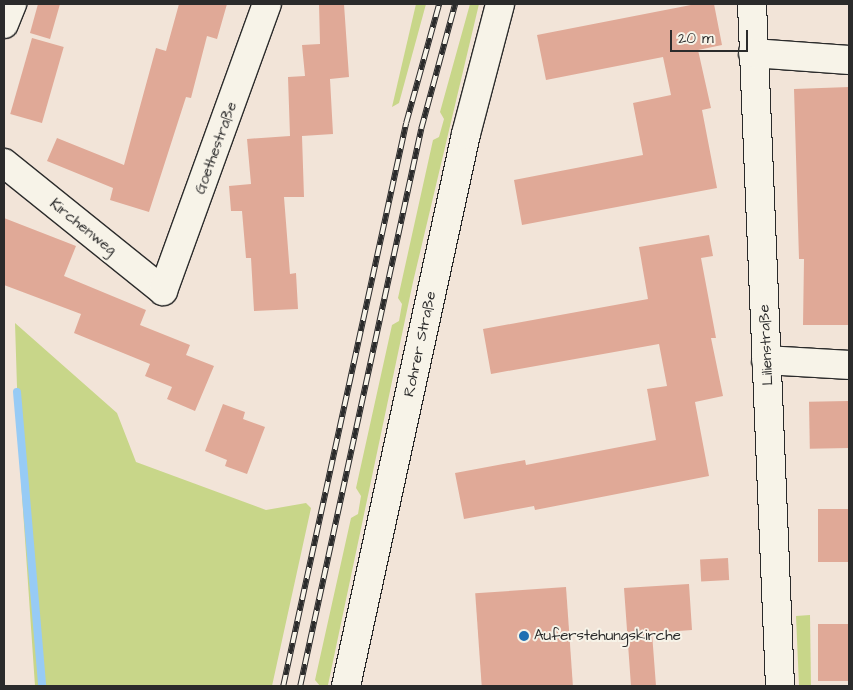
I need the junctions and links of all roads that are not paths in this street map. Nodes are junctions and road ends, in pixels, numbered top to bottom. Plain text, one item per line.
1 (12, 4) edge
2 (267, 4) edge
3 (500, 4) edge
4 (752, 4) edge
5 (4, 24) edge
6 (753, 53) junction
7 (849, 60) edge
8 (4, 164) edge
9 (163, 291) joint
10 (766, 360) junction
11 (849, 365) edge
12 (346, 686) edge
13 (780, 686) edge

1 - 5 street
2 - 9 street, Goethestraße
3 - 12 street, Rohrer Straße
4 - 6 street, Lilienstraße
6 - 7 street
6 - 10 street, Lilienstraße
8 - 9 street, Kirchenweg
10 - 11 street
10 - 13 street, Lilienstraße

